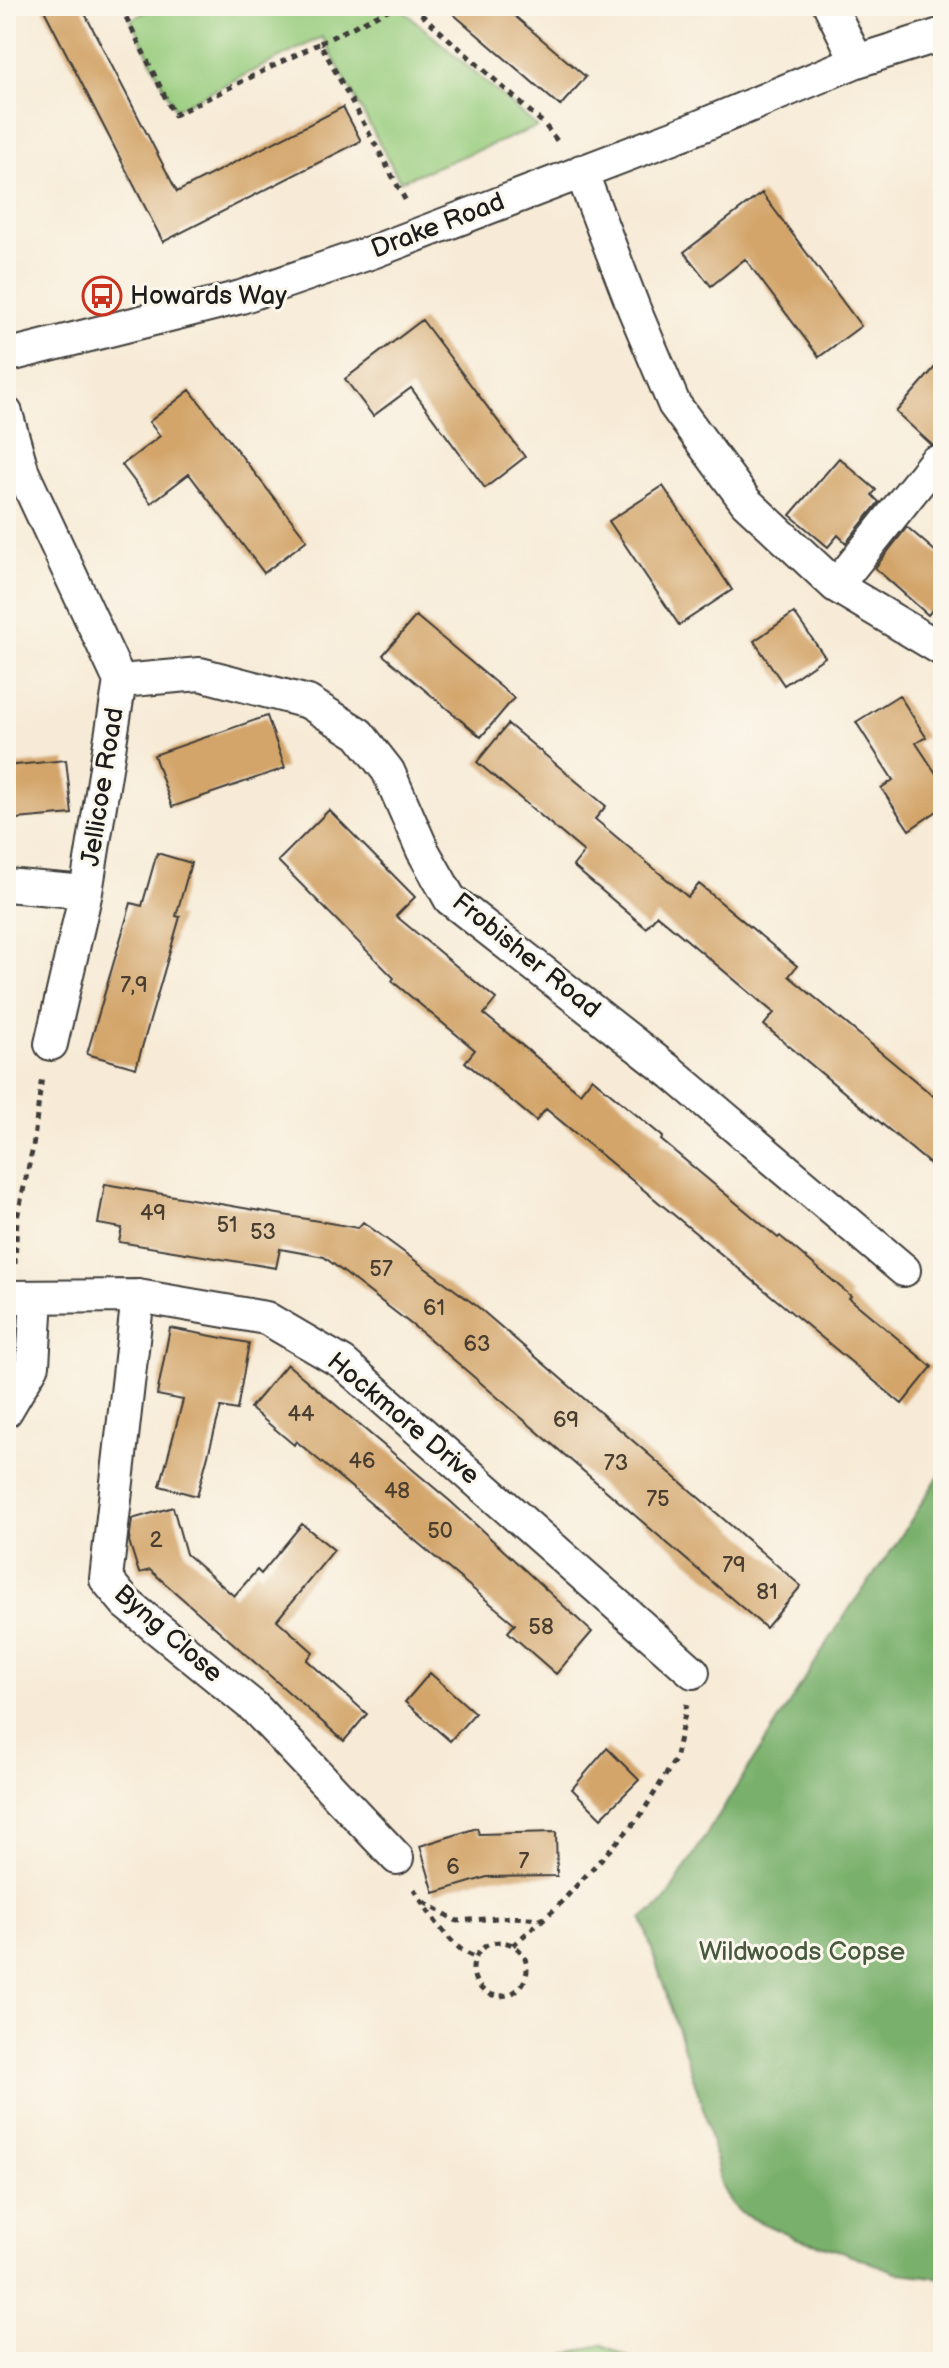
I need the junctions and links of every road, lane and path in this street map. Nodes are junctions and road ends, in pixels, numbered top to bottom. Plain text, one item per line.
1 (147, 6) edge
2 (396, 6) edge
3 (412, 6) edge
4 (830, 6) edge
5 (943, 34) edge
6 (320, 43) junction
7 (857, 61) junction
8 (581, 171) junction
9 (425, 231) junction
10 (6, 356) edge
11 (6, 413) edge
12 (934, 463) dead end
13 (836, 586) junction
14 (943, 650) edge
15 (120, 681) junction
16 (6, 885) edge
17 (86, 892) junction
18 (51, 1044) joint
19 (904, 1270) dead end
20 (138, 1296) junction
21 (19, 1297) edge
22 (6, 1411) edge
23 (693, 1672) joint
24 (397, 1858) joint
25 (420, 1899) junction
26 (543, 1919) junction
27 (513, 1945) junction
28 (476, 1957) junction

1 - 6 path
2 - 6 path
3 - 8 path
4 - 7 street
5 - 7 street, Drake Road
6 - 9 path
7 - 8 street, Drake Road
8 - 9 street, Drake Road
8 - 13 street
9 - 10 street, Drake Road
11 - 15 street
12 - 13 street
13 - 14 street
15 - 17 street, Jellicoe Road
15 - 19 street, Frobisher Road
16 - 17 street, Jellicoe Road
17 - 18 street, Jellicoe Road
18 - 21 path
20 - 21 street, Hockmore Drive
20 - 23 street, Hockmore Drive
20 - 24 street, Byng Close
21 - 22 street
23 - 26 path
24 - 25 path
25 - 26 path
25 - 28 path
26 - 27 path
27 - 28 path
27 - 28 path

